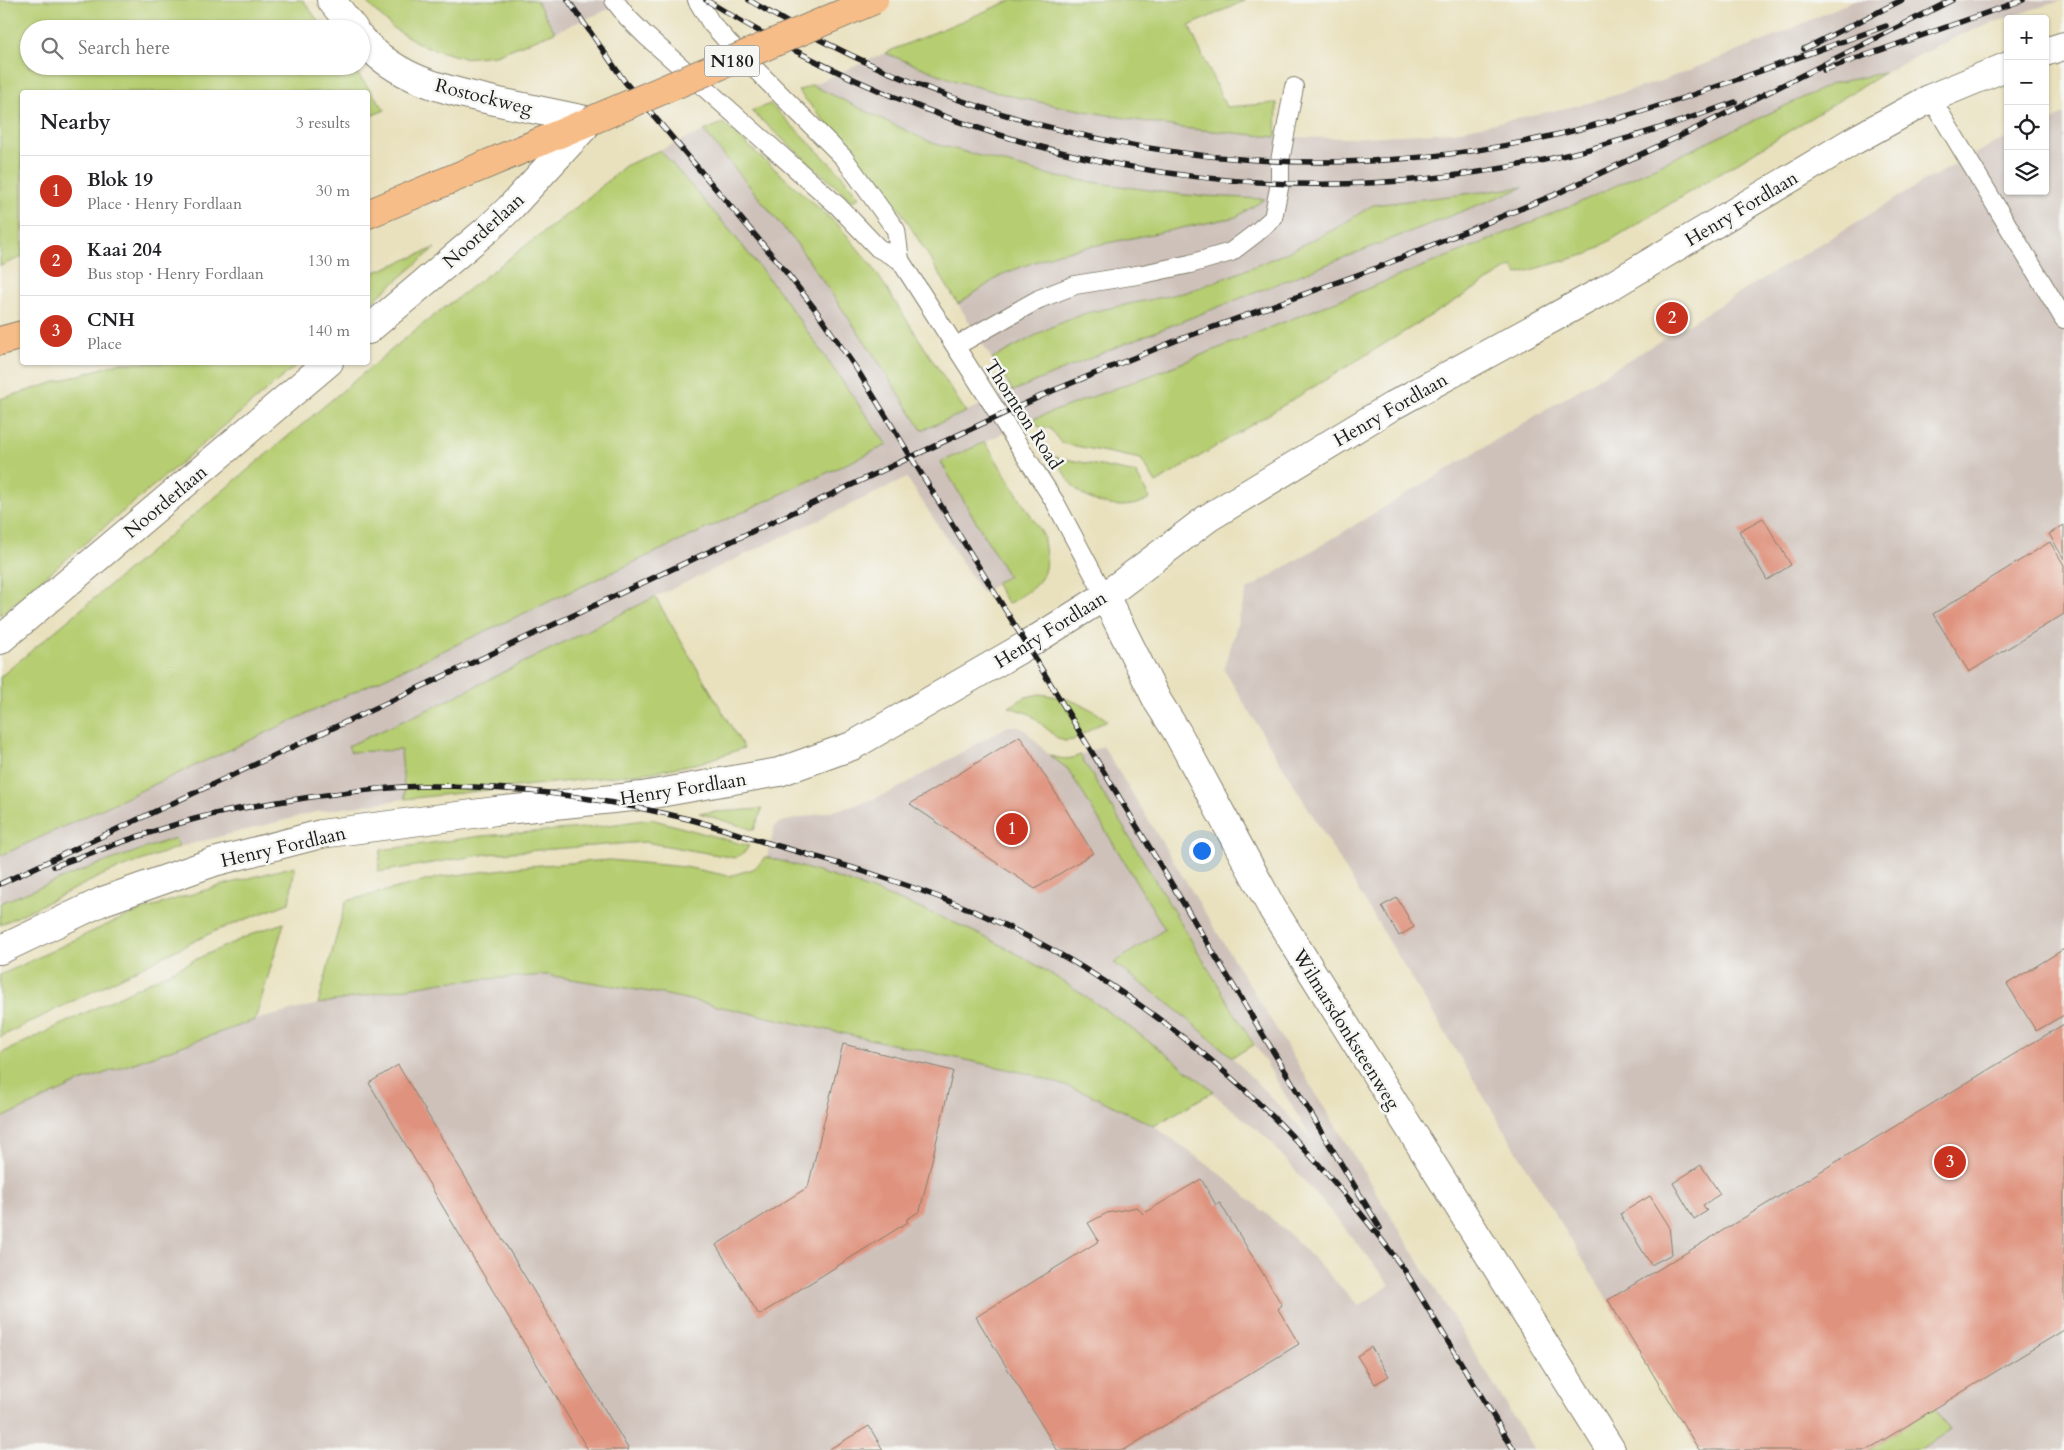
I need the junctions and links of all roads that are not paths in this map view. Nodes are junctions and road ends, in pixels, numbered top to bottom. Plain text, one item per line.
1 (331, 0) edge
2 (614, 0) edge
3 (697, 0) edge
4 (874, 0) edge
5 (347, 20) edge
6 (2064, 46) edge
7 (370, 47) edge
8 (2049, 51) edge
9 (2004, 68) edge
10 (1294, 87) dead end
11 (1930, 98) junction
12 (590, 121) junction
13 (370, 213) edge
14 (900, 260) junction
15 (2064, 319) edge
16 (370, 328) edge
17 (20, 336) edge
18 (0, 342) edge
19 (956, 346) junction
20 (325, 365) edge
21 (1105, 596) junction
22 (0, 640) edge
23 (0, 950) edge
24 (1611, 1450) edge

1 - 5 street
2 - 14 lane, Thornton Road
3 - 14 lane, Thornton Road
4 - 12 main road, Noorderlaan / N180, bridge
6 - 8 street
7 - 12 street, Rostockweg
9 - 11 street, Henry Fordlaan
10 - 19 lane
11 - 15 lane
11 - 21 street, Henry Fordlaan
12 - 13 main road, Noorderlaan / N180
12 - 16 street, Noorderlaan
14 - 19 lane, Thornton Road
17 - 18 main road
19 - 21 lane, Thornton Road
20 - 22 street, Noorderlaan
21 - 23 street, Henry Fordlaan
21 - 24 street, Wilmarsdonksteenweg

